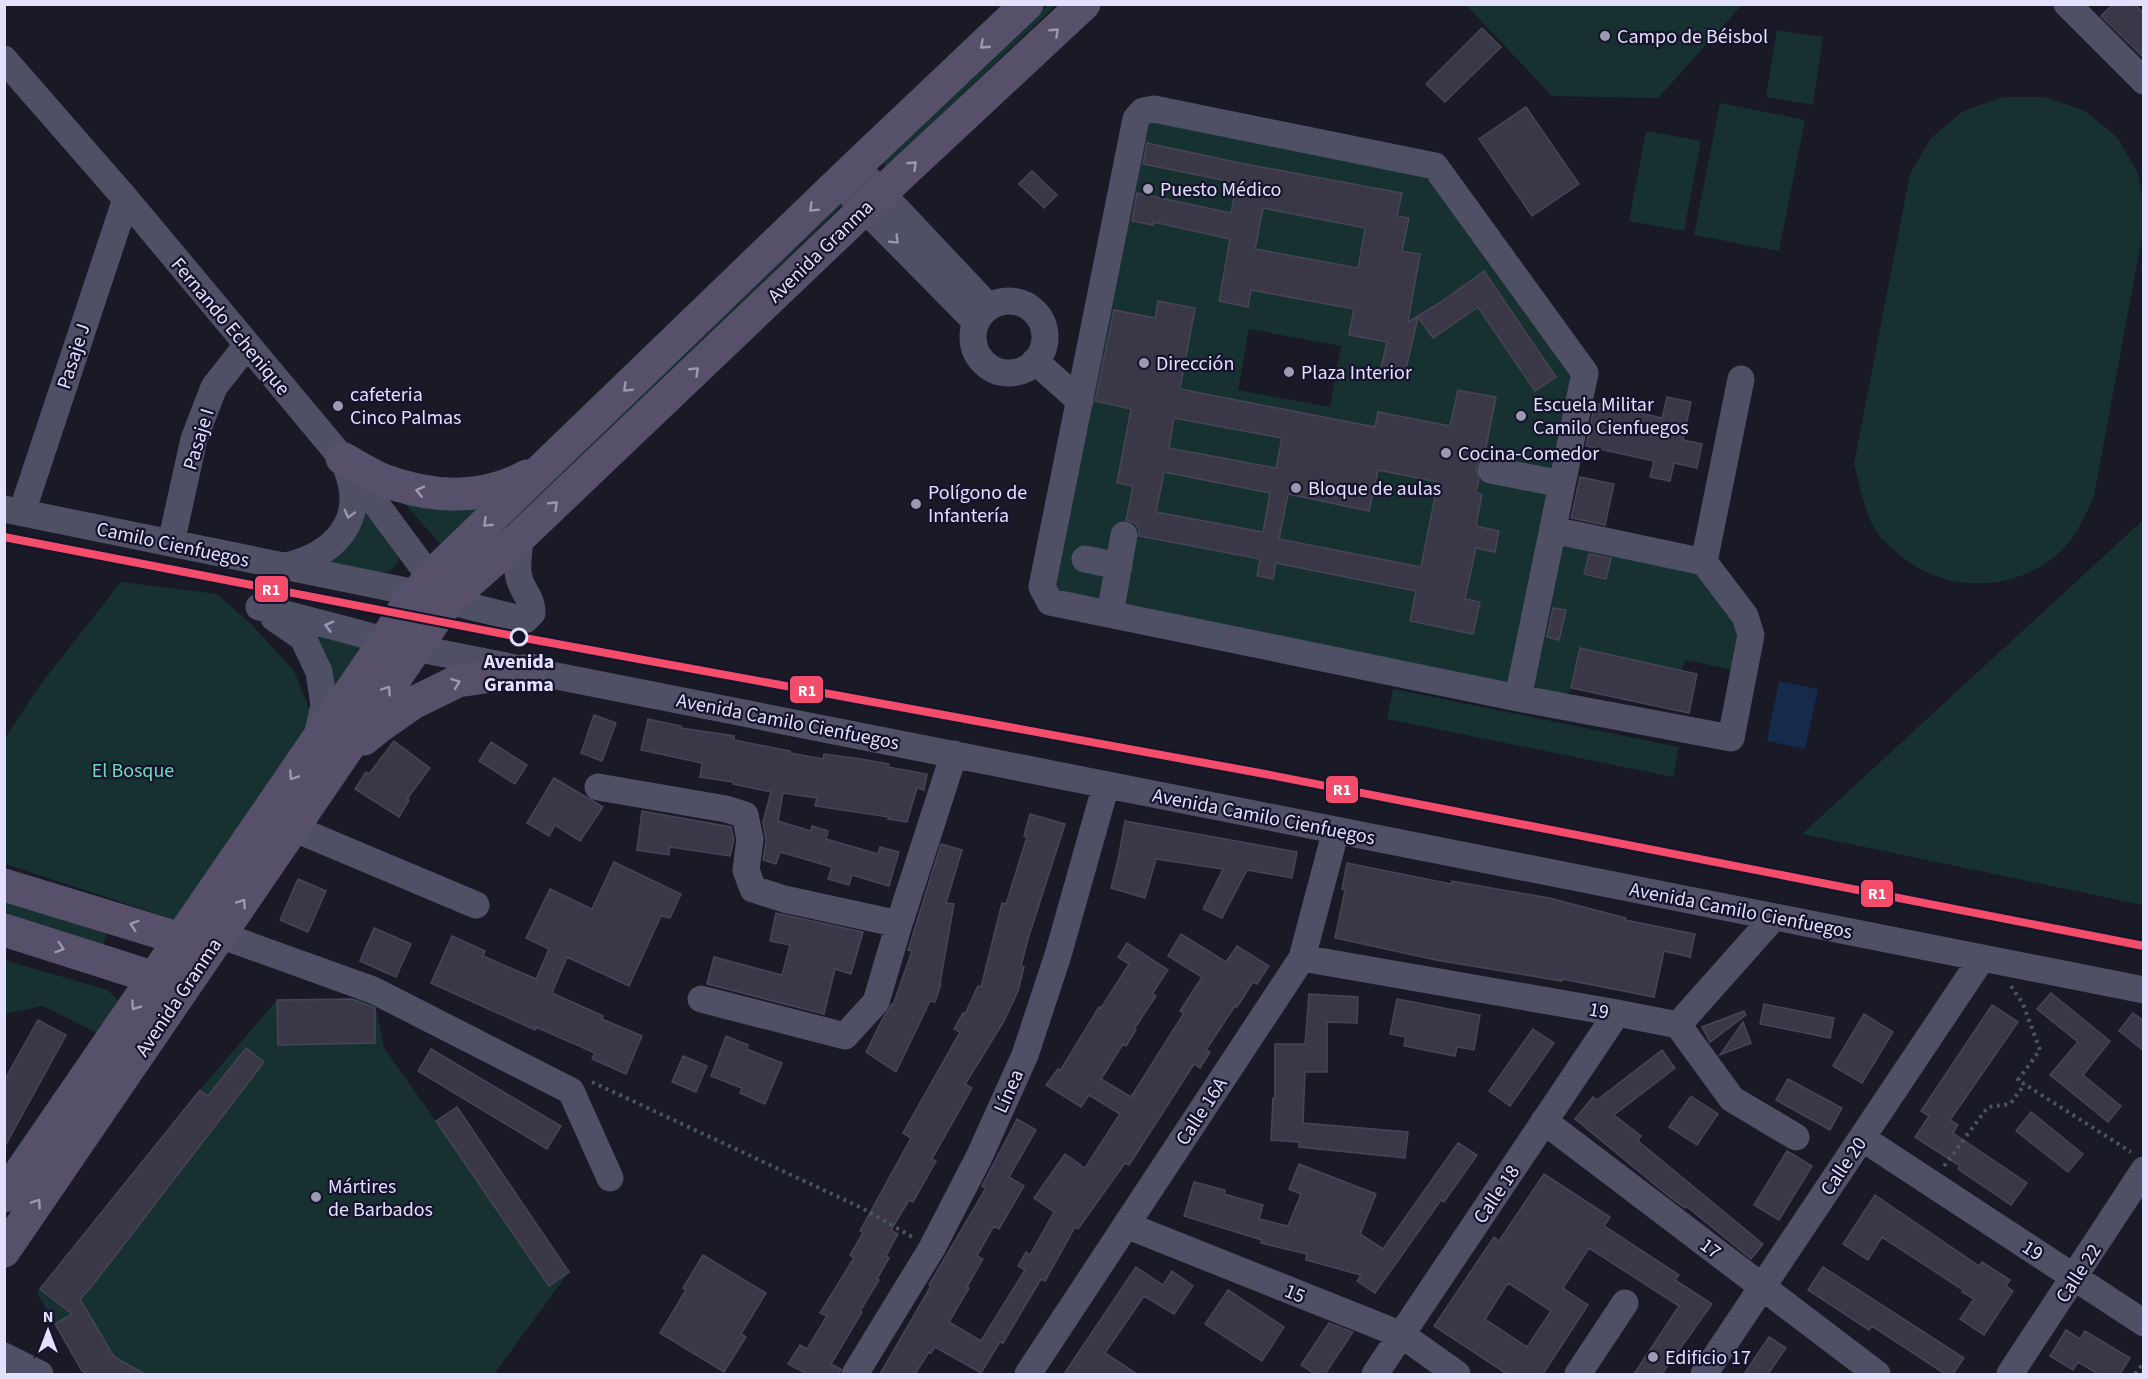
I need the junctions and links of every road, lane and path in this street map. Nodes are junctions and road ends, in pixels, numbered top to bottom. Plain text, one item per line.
1 (1027, 4) edge
2 (1084, 4) edge
3 (2067, 4) edge
4 (4, 58) edge
5 (2144, 81) edge
6 (847, 174) junction
7 (126, 199) junction
8 (873, 200) junction
9 (982, 315) junction
10 (247, 345) junction
11 (1035, 361) junction
12 (1741, 379) dead end
13 (1080, 401) junction
14 (342, 458) junction
15 (554, 459) junction
16 (1491, 470) dead end
17 (1562, 484) junction
18 (13, 511) edge
19 (1553, 530) junction
20 (1125, 535) dead end
21 (521, 536) junction
22 (171, 543) junction
23 (1085, 559) dead end
24 (1704, 562) junction
25 (285, 566) junction
26 (1119, 566) junction
27 (431, 590) junction
28 (1110, 614) junction
29 (400, 645) junction
30 (530, 670) junction
31 (1518, 698) junction
32 (327, 753) junction
33 (954, 754) junction
34 (1106, 784) junction
35 (598, 787) dead end
36 (293, 828) junction
37 (1336, 830) junction
38 (4, 885) edge
39 (476, 905) dead end
40 (1774, 917) junction
41 (899, 924) junction
42 (4, 930) edge
43 (204, 941) junction
44 (1302, 958) junction
45 (1989, 959) junction
46 (170, 982) junction
47 (2144, 990) edge
48 (701, 999) dead end
49 (1617, 1013) junction
50 (1678, 1025) junction
51 (2025, 1084) junction
52 (1544, 1121) junction
53 (1796, 1137) dead end
54 (1862, 1138) junction
55 (2139, 1162) edge
56 (610, 1178) dead end
57 (1931, 1184) junction
58 (4, 1196) edge
59 (1126, 1225) junction
60 (4, 1251) edge
61 (2075, 1278) junction
62 (1762, 1287) junction
63 (1625, 1303) dead end
64 (2144, 1323) edge
65 (1402, 1335) junction
66 (4, 1356) edge
67 (2144, 1362) edge
68 (1859, 1369) edge
69 (40, 1374) edge
70 (855, 1374) edge
71 (1028, 1374) edge
72 (1375, 1374) edge
73 (1457, 1374) edge
74 (1578, 1374) edge
75 (1704, 1374) edge
76 (2010, 1374) edge
77 (2135, 1374) edge

1 -> 6 main road, Avenida Granma
8 -> 2 main road, Avenida Granma
3 - 5 street
4 - 7 street, Fernando Echenique
6 - 8 street
6 -> 15 main road, Avenida Granma
7 - 10 street, Fernando Echenique
7 - 18 street, Pasaje J
8 - 9 street
21 -> 8 main road, Avenida Granma
9 - 11 street
9 - 11 street
10 - 14 street, Fernando Echenique
10 - 22 street, Pasaje I
11 - 13 street
12 - 24 street
13 - 17 street
13 - 28 street
15 -> 14 main road
14 -> 25 street
14 - 27 street, Fernando Echenique
15 -> 27 main road, Avenida Granma
16 - 17 street
17 - 19 street
18 - 22 street, Camilo Cienfuegos
19 - 24 street
19 - 31 street
20 - 26 street
21 - 27 main road, Avenida Granma
21 - 27 street, Camilo Cienfuegos
22 - 25 street, Camilo Cienfuegos
23 - 26 street
24 - 31 street
25 - 27 street, Camilo Cienfuegos
26 - 28 street
27 - 29 main road, Avenida Granma
28 - 31 street
29 - 30 street, Avenida Camilo Cienfuegos
29 - 32 main road, Avenida Granma
29 -> 32 street
32 -> 30 main road
30 - 33 street, Avenida Camilo Cienfuegos
32 - 36 main road, Avenida Granma
32 -> 43 main road, Avenida Granma
33 - 34 street, Avenida Camilo Cienfuegos
33 - 41 street
34 - 37 street, Avenida Camilo Cienfuegos
34 - 70 street, Línea
35 - 41 street
36 - 39 street
43 -> 36 main road, Avenida Granma
37 - 40 street, Avenida Camilo Cienfuegos
37 - 44 street, Calle 16A
43 -> 38 main road
40 - 45 street, Avenida Camilo Cienfuegos
40 - 50 street
41 - 48 street
42 -> 46 main road
43 - 46 main road, Avenida Granma
43 - 56 street
44 - 49 street, 19
44 - 59 street, Calle 16A
45 - 47 street, Avenida Camilo Cienfuegos
45 - 51 path
45 - 54 street, Calle 20
46 -> 58 main road, Avenida Granma
60 -> 46 main road, Avenida Granma
49 - 50 street, 19
49 - 52 street, Calle 18
50 - 53 street
51 - 55 path
51 - 57 path
52 - 62 street, 17
52 - 65 street, Calle 18
54 - 57 street, 19
54 - 62 street, Calle 20
55 - 61 street, Calle 22
57 - 61 street, 19
59 - 65 street, 15
59 - 71 street, Calle 16A
61 - 64 street, 19
61 - 76 street, Calle 22
62 - 68 street, 17
62 - 75 street, Calle 20
63 - 74 street
65 - 72 street, Calle 18
65 - 73 street, 15
66 - 69 street
67 - 77 path

